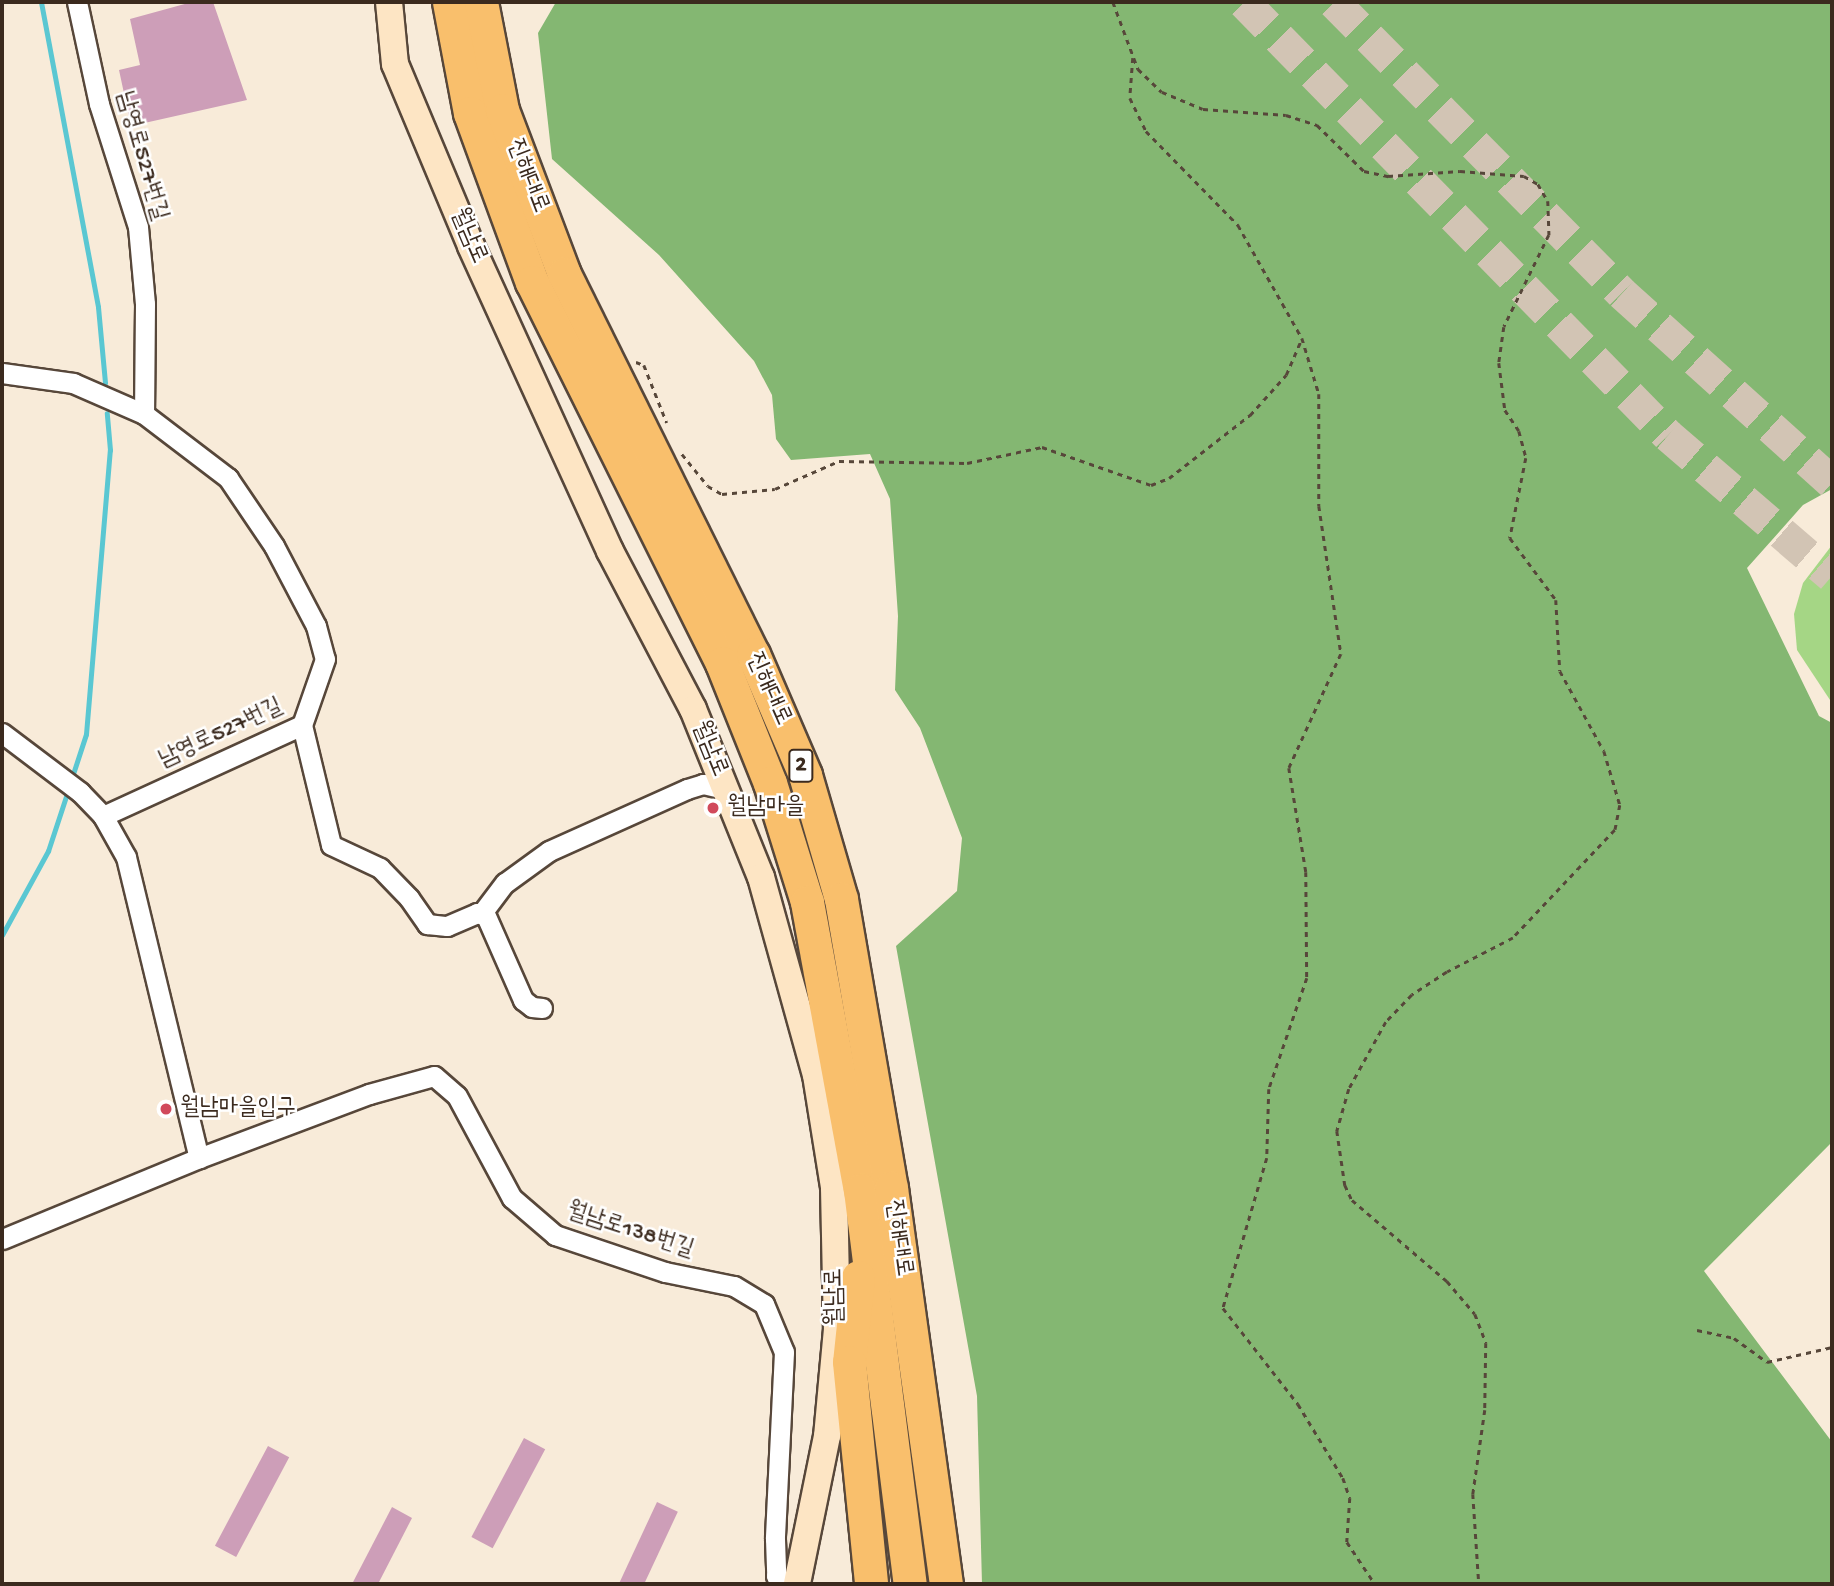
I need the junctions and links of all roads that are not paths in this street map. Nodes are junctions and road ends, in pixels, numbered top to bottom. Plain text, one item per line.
1 (77, 2) edge
2 (389, 2) edge
3 (449, 2) edge
4 (481, 2) edge
5 (2, 373) edge
6 (144, 414) junction
7 (302, 725) junction
8 (2, 733) edge
9 (725, 789) junction
10 (103, 816) junction
11 (482, 913) junction
12 (542, 1008) dead end
13 (199, 1158) junction
14 (863, 1219) junction
15 (3, 1237) edge
16 (782, 1584) edge
17 (797, 1584) edge
18 (871, 1584) edge
19 (910, 1584) edge
20 (946, 1584) edge

1 - 6 street, 남영로527번길
2 - 9 main road, 월남로
3 - 14 highway, 진해대로 / 2
4 - 20 highway, 진해대로 / 2
5 - 6 street
6 - 7 street, 남영로527번길
7 - 10 street, 남영로527번길
7 - 11 street
8 - 10 street
9 - 11 street
9 - 17 main road, 월남로
10 - 13 street
11 - 12 street
13 - 15 street
13 - 16 street, 월남로138번길
14 - 18 highway
14 - 19 highway, 진해대로 / 2

